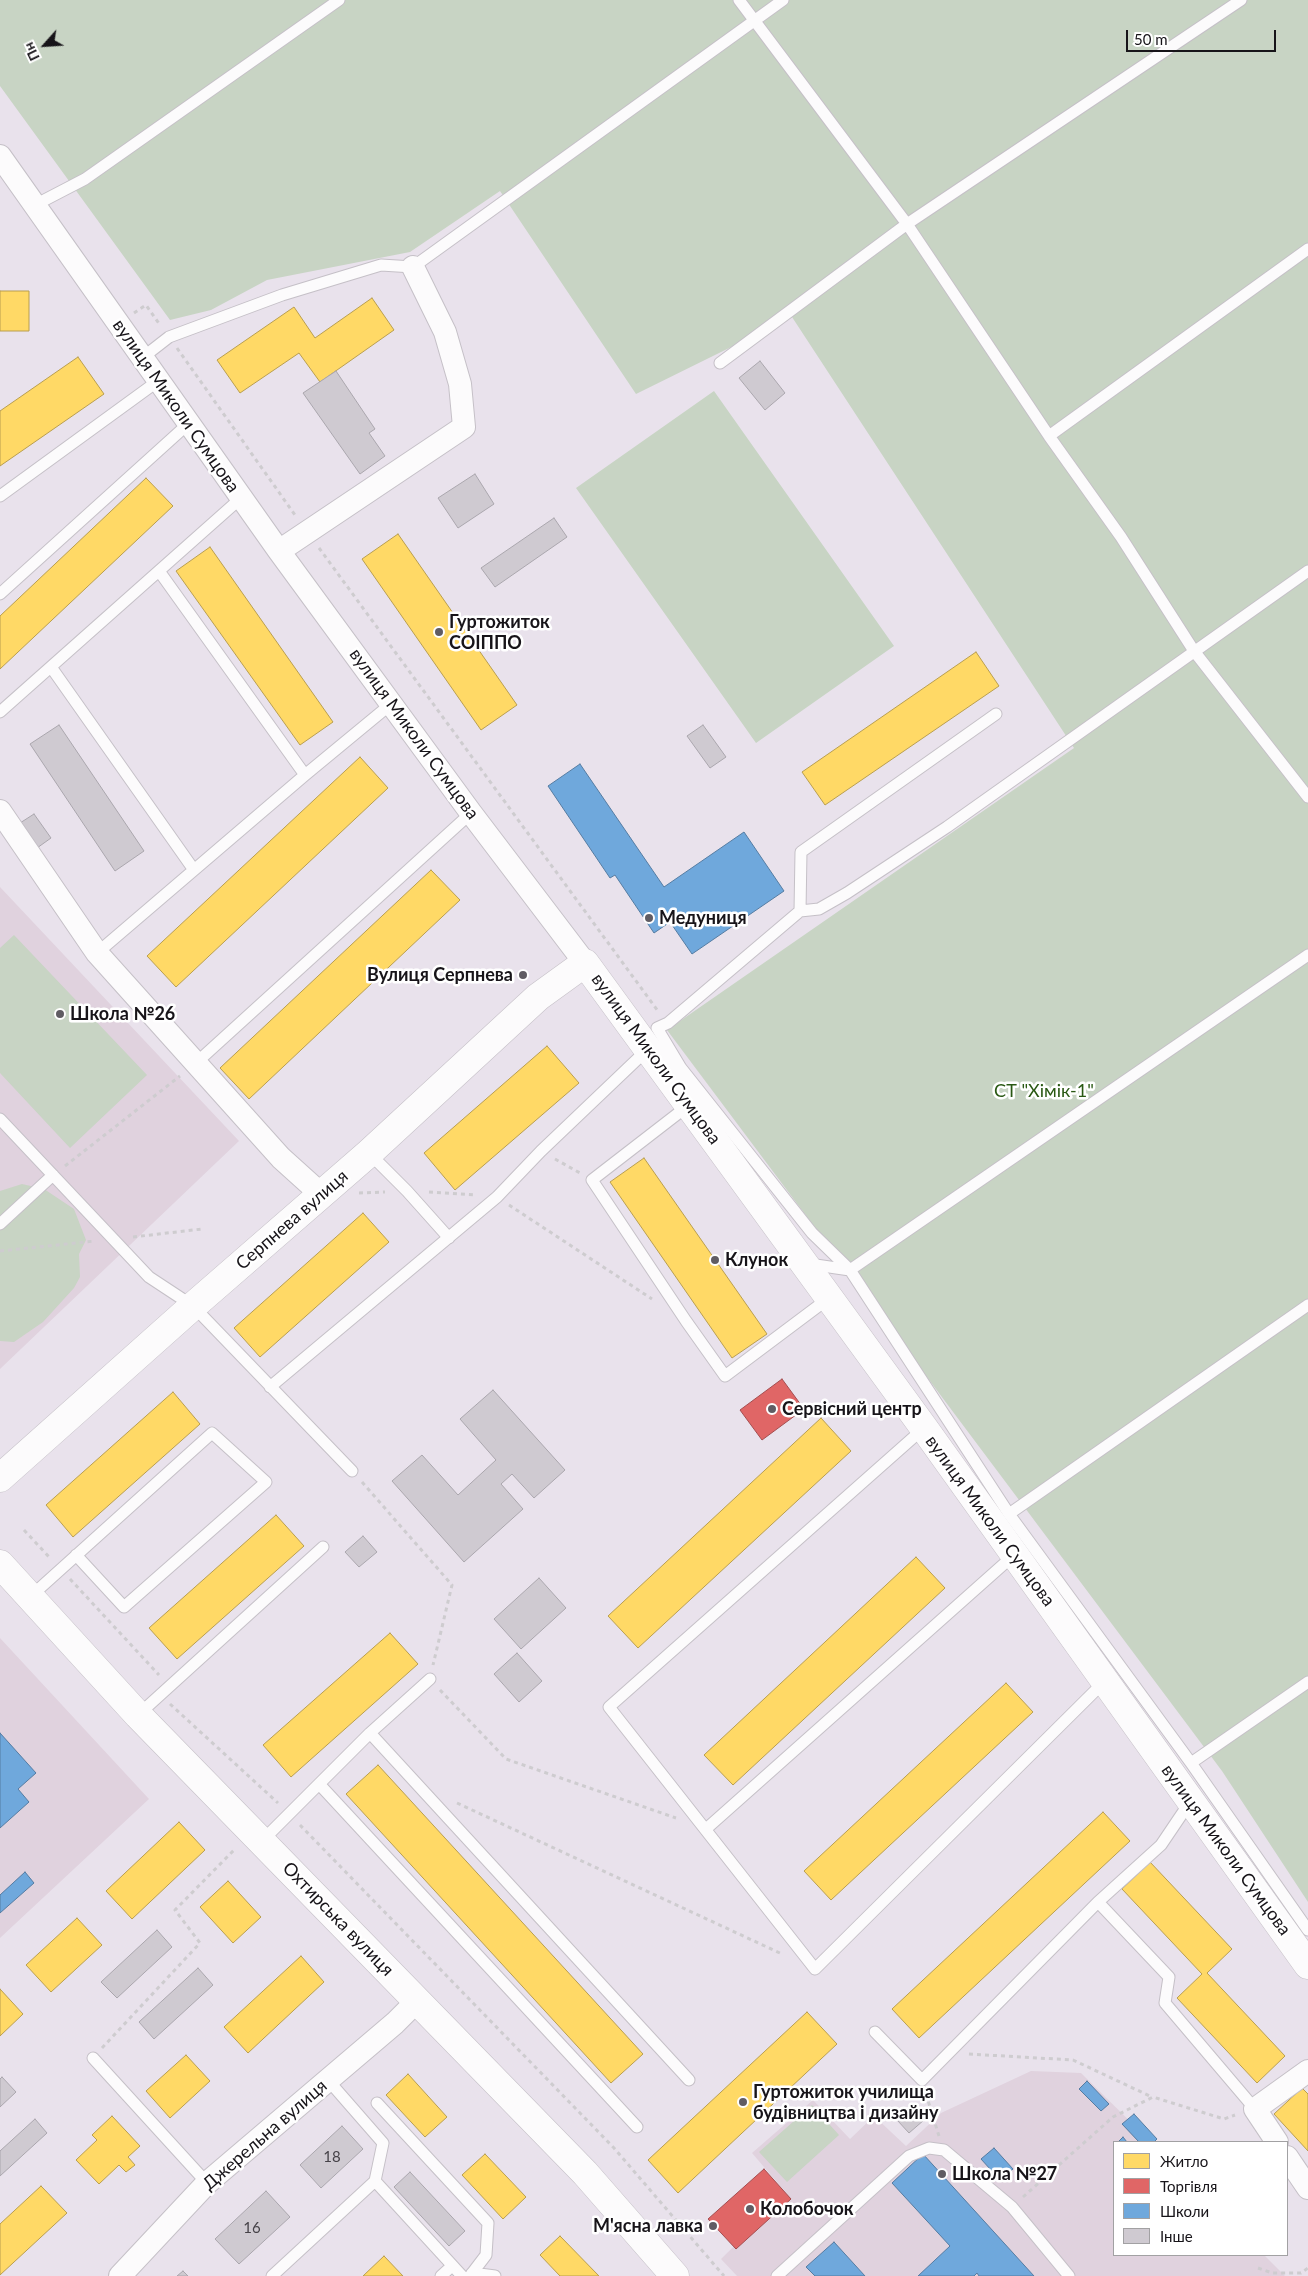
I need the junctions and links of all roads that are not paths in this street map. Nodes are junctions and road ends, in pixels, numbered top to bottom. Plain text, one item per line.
1 (339, 0) edge
2 (739, 0) edge
3 (783, 0) edge
4 (1241, 0) edge
5 (754, 21) junction
6 (0, 156) edge
7 (34, 205) junction
8 (907, 224) junction
9 (1308, 249) edge
10 (413, 267) junction
11 (142, 358) junction
12 (720, 363) dead end
13 (158, 381) junction
14 (188, 424) junction
15 (1049, 436) junction
16 (0, 496) edge
17 (241, 498) junction
18 (279, 551) junction
19 (159, 571) junction
20 (1308, 571) edge
21 (0, 594) edge
22 (1194, 652) junction
23 (51, 667) junction
24 (392, 704) junction
25 (0, 712) edge
26 (996, 714) dead end
27 (305, 775) junction
28 (1308, 797) edge
29 (0, 811) edge
30 (471, 813) junction
31 (194, 870) junction
32 (800, 911) junction
33 (97, 953) junction
34 (1308, 955) edge
35 (585, 963) junction
36 (654, 1034) junction
37 (196, 1064) junction
38 (690, 1105) junction
39 (0, 1119) edge
40 (369, 1153) junction
41 (53, 1175) junction
42 (322, 1195) junction
43 (0, 1224) edge
44 (449, 1238) junction
45 (805, 1263) junction
46 (850, 1270) junction
47 (829, 1298) junction
48 (1308, 1305) edge
49 (192, 1306) junction
50 (270, 1387) junction
51 (924, 1428) junction
52 (352, 1471) road end
53 (0, 1478) edge
54 (1009, 1514) junction
55 (323, 1547) dead end
56 (1014, 1555) junction
57 (76, 1556) junction
58 (0, 1564) edge
59 (30, 1597) junction
60 (430, 1679) road end
61 (1105, 1681) junction
62 (1308, 1682) edge
63 (138, 1715) junction
64 (370, 1733) junction
65 (1191, 1763) junction
66 (320, 1785) junction
67 (1190, 1802) junction
68 (706, 1829) junction
69 (262, 1841) junction
70 (1098, 1902) junction
71 (1308, 1930) edge
72 (1308, 1965) edge
73 (417, 2001) junction
74 (875, 2032) dead end
75 (93, 2058) road end
76 (1308, 2071) edge
77 (328, 2080) junction
78 (689, 2080) dead end
79 (377, 2103) dead end
80 (1254, 2109) junction
81 (637, 2127) dead end
82 (1276, 2141) edge
83 (1288, 2158) edge
84 (375, 2181) junction
85 (206, 2183) junction
86 (1308, 2188) edge
87 (452, 2266) junction
88 (468, 2275) edge
89 (120, 2276) edge
90 (272, 2276) edge
91 (441, 2276) edge
92 (495, 2276) edge
93 (675, 2276) edge
94 (777, 2276) edge
95 (1069, 2276) edge

1 - 7 lane
2 - 5 lane
3 - 5 lane
4 - 8 lane
5 - 8 lane
5 - 10 lane
6 - 7 street, вулиця Миколи Сумцова
7 - 11 street, вулиця Миколи Сумцова
8 - 12 lane
8 - 15 lane
9 - 15 lane
10 - 11 lane
10 - 18 street
11 - 13 street, вулиця Миколи Сумцова
13 - 14 street, вулиця Миколи Сумцова
13 - 16 lane
14 - 17 street, вулиця Миколи Сумцова
14 - 21 lane
15 - 22 lane
17 - 18 street, вулиця Миколи Сумцова
17 - 19 lane
18 - 24 street, вулиця Миколи Сумцова
19 - 23 lane
19 - 27 lane
20 - 22 lane
22 - 28 lane
22 - 32 lane
23 - 25 lane
23 - 31 lane
24 - 27 lane
24 - 30 street, вулиця Миколи Сумцова
26 - 32 lane
27 - 31 lane
29 - 33 street
30 - 35 street, вулиця Миколи Сумцова
30 - 37 lane
31 - 33 lane
32 - 36 lane
33 - 37 street
34 - 46 lane
35 - 36 street, вулиця Миколи Сумцова
35 - 40 street, Серпнева вулиця
36 - 38 street, вулиця Миколи Сумцова
36 - 44 lane
36 - 46 lane
37 - 42 street
38 - 45 street, вулиця Миколи Сумцова
38 - 47 lane
39 - 41 lane
40 - 42 street, Серпнева вулиця
40 - 44 lane
41 - 43 lane
41 - 49 lane
42 - 49 street, Серпнева вулиця
44 - 50 lane
45 - 46 lane
45 - 47 street, вулиця Миколи Сумцова
46 - 54 lane
47 - 51 street, вулиця Миколи Сумцова
48 - 54 lane
49 - 50 lane
49 - 53 street, Серпнева вулиця
50 - 52 lane
51 - 56 street, вулиця Миколи Сумцова
51 - 68 lane
54 - 65 lane
55 - 63 lane
56 - 61 street, вулиця Миколи Сумцова
56 - 68 lane
57 - 57 lane
57 - 59 lane
58 - 59 street, Охтирська вулиця
59 - 63 street, Охтирська вулиця
60 - 64 lane
61 - 67 street, вулиця Миколи Сумцова
61 - 68 lane
62 - 65 lane
63 - 69 street, Охтирська вулиця
64 - 66 lane
64 - 78 lane
65 - 71 lane
66 - 69 lane
66 - 81 lane
67 - 70 lane
67 - 72 street, вулиця Миколи Сумцова
69 - 73 street, Охтирська вулиця
70 - 74 lane
70 - 80 lane
73 - 77 street, Джерельна вулиця
73 - 93 street, Охтирська вулиця
75 - 85 lane
76 - 80 street
77 - 84 lane
77 - 85 street, Джерельна вулиця
79 - 88 lane
80 - 82 street
83 - 86 street
84 - 87 lane
84 - 90 lane
85 - 89 street, Джерельна вулиця
87 - 88 lane
87 - 91 lane
88 - 92 lane
94 - 95 lane

